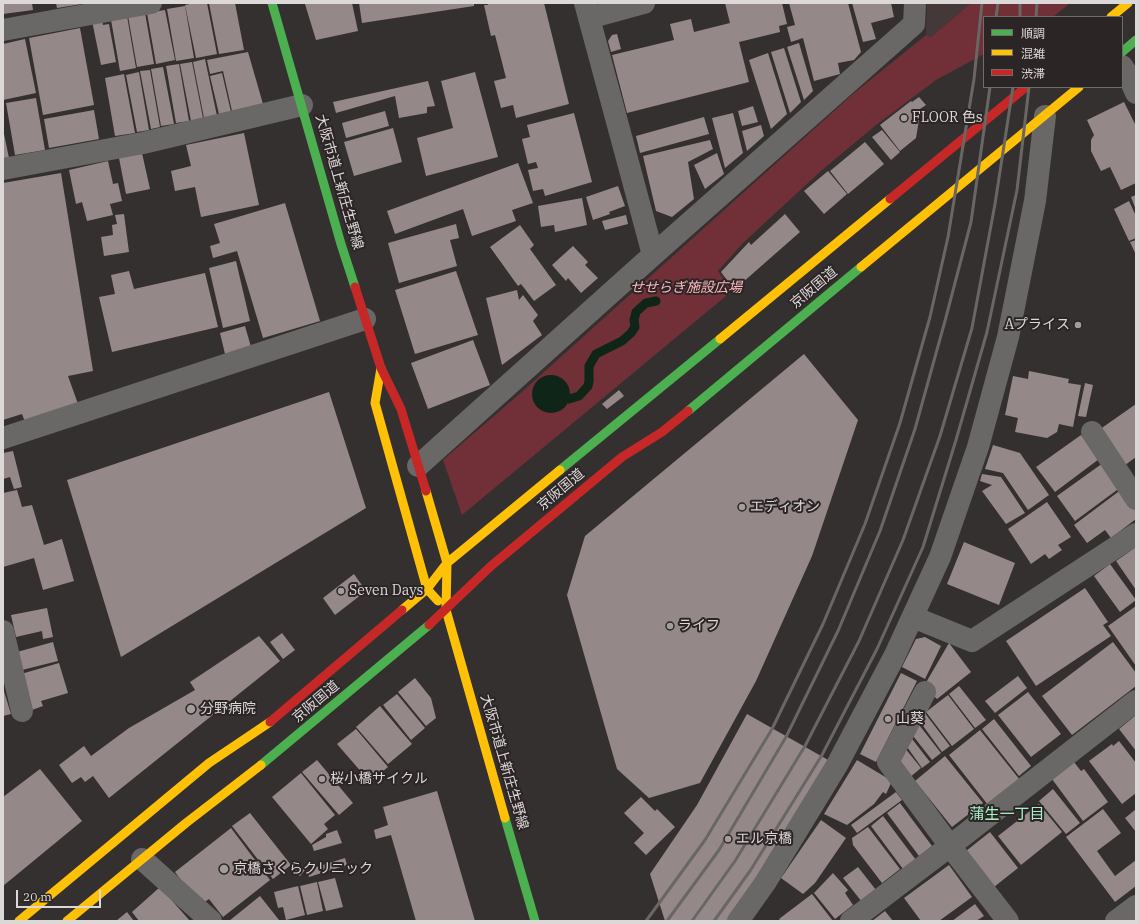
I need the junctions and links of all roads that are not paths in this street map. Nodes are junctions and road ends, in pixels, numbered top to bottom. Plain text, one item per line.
1 (150, 3) edge
2 (272, 3) edge
3 (644, 3) edge
4 (915, 3) edge
5 (1128, 3) edge
6 (587, 10) edge
7 (1112, 16) edge
8 (3, 30) edge
9 (1136, 40) edge
10 (1123, 51) edge
11 (1123, 68) edge
12 (1025, 88) edge
13 (1078, 88) edge
14 (1136, 93) edge
15 (302, 105) junction
16 (1045, 116) junction
17 (3, 169) edge
18 (653, 254) junction
19 (366, 320) junction
20 (381, 368) junction
21 (1092, 432) dead end
22 (3, 438) edge
23 (418, 466) junction
24 (1136, 499) edge
25 (1136, 534) edge
26 (447, 563) junction
27 (427, 589) junction
28 (446, 610) junction
29 (913, 617) junction
30 (3, 631) edge
31 (925, 692) dead end
32 (1136, 701) edge
33 (22, 711) dead end
34 (950, 846) junction
35 (142, 859) junction
36 (1136, 906) edge
37 (19, 921) edge
38 (67, 921) edge
39 (211, 921) edge
40 (535, 921) edge
41 (738, 921) edge
42 (851, 921) edge
43 (1008, 921) edge
44 (1116, 921) edge

1 - 8 street
2 - 15 main road, 大阪市道上新庄生野線
3 - 6 street
4 - 18 street
5 - 7 main road
6 - 18 street
9 - 10 main road
11 - 14 street
12 - 26 main road, 京阪国道
13 - 16 main road, 京阪国道
15 - 17 street
15 - 19 main road, 大阪市道上新庄生野線
16 - 28 main road, 京阪国道
16 - 29 street
18 - 23 street
19 - 20 main road, 大阪市道上新庄生野線
19 - 22 street
20 - 23 main road, 大阪市道上新庄生野線
20 - 27 main road, 大阪市道上新庄生野線
21 - 24 street
23 - 26 main road, 大阪市道上新庄生野線
25 - 29 street
26 - 27 main road, 京阪国道
26 - 28 main road, 大阪市道上新庄生野線
27 - 28 main road, 大阪市道上新庄生野線
27 - 37 main road, 京阪国道
28 - 35 main road, 京阪国道
28 - 40 main road, 大阪市道上新庄生野線
29 - 41 street
30 - 33 street
31 - 34 street
32 - 34 street
34 - 42 street
34 - 43 street
35 - 38 main road, 京阪国道
35 - 39 street
36 - 44 street

